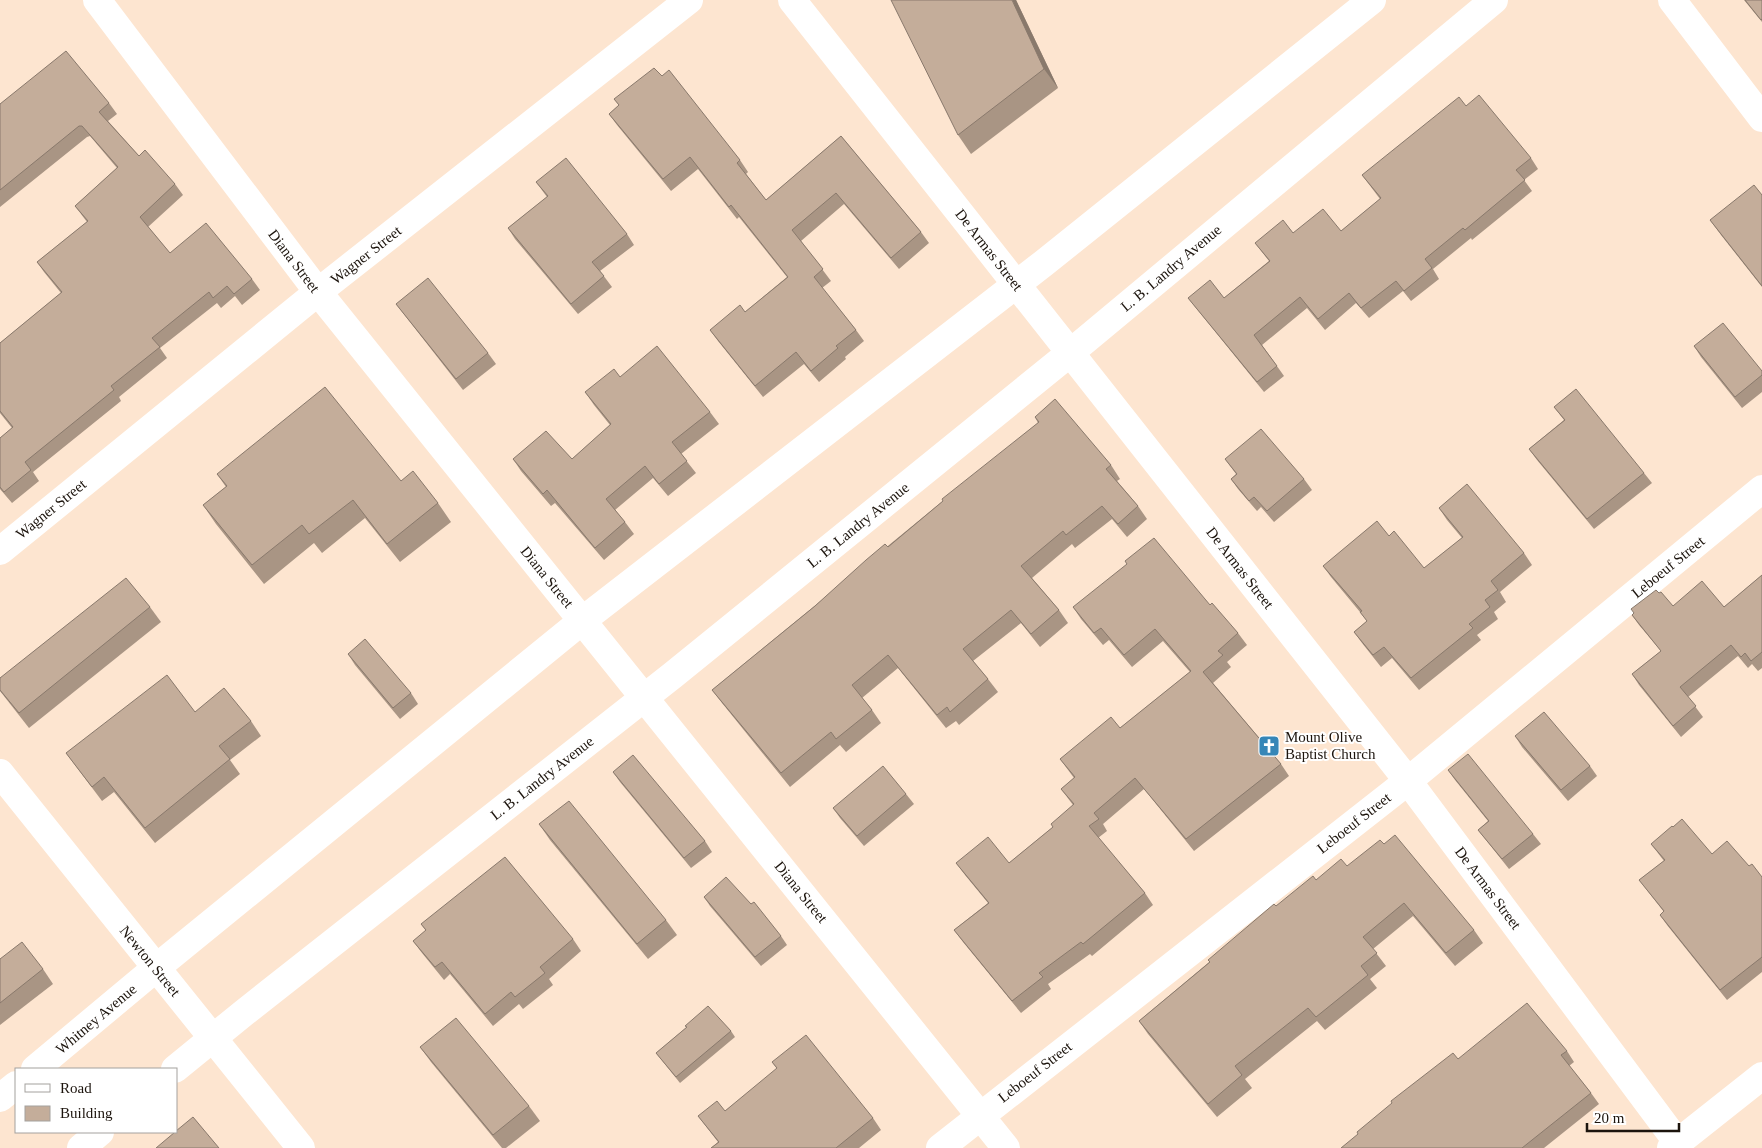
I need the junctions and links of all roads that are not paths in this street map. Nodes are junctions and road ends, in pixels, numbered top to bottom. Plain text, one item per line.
1 (96, 0) edge
2 (689, 0) edge
3 (792, 0) edge
4 (1372, 0) edge
5 (1672, 0) edge
6 (1491, 1) edge
7 (1762, 118) edge
8 (1016, 284) junction
9 (318, 292) junction
10 (1070, 353) junction
11 (1762, 489) edge
12 (0, 551) edge
13 (582, 620) junction
14 (644, 698) junction
15 (0, 773) edge
16 (1408, 781) junction
17 (156, 968) junction
18 (213, 1038) junction
19 (36, 1068) edge
20 (177, 1068) edge
21 (1762, 1076) edge
22 (15, 1086) edge
23 (0, 1098) edge
24 (980, 1115) junction
25 (99, 1133) edge
26 (1675, 1145) edge
27 (81, 1148) edge
28 (301, 1148) edge
29 (940, 1148) edge
30 (1006, 1148) edge

1 - 9 street, Diana Street
2 - 9 street, Wagner Street
3 - 8 street, De Armas Street
4 - 8 street
5 - 7 street
6 - 10 street, L. B. Landry Avenue
8 - 10 street, De Armas Street
8 - 13 street
9 - 12 street, Wagner Street
9 - 13 street, Diana Street
10 - 14 street, L. B. Landry Avenue
10 - 16 street, De Armas Street
11 - 16 street, Leboeuf Street
13 - 14 street, Diana Street
13 - 17 street
14 - 18 street, L. B. Landry Avenue
14 - 24 street, Diana Street
15 - 17 street, Newton Street
16 - 24 street, Leboeuf Street
16 - 26 street, De Armas Street
17 - 18 street, Newton Street
17 - 19 street, Whitney Avenue
18 - 20 street
18 - 28 street, Newton Street
21 - 26 street
22 - 23 street
24 - 29 street, Leboeuf Street
24 - 30 street, Diana Street
25 - 27 street

